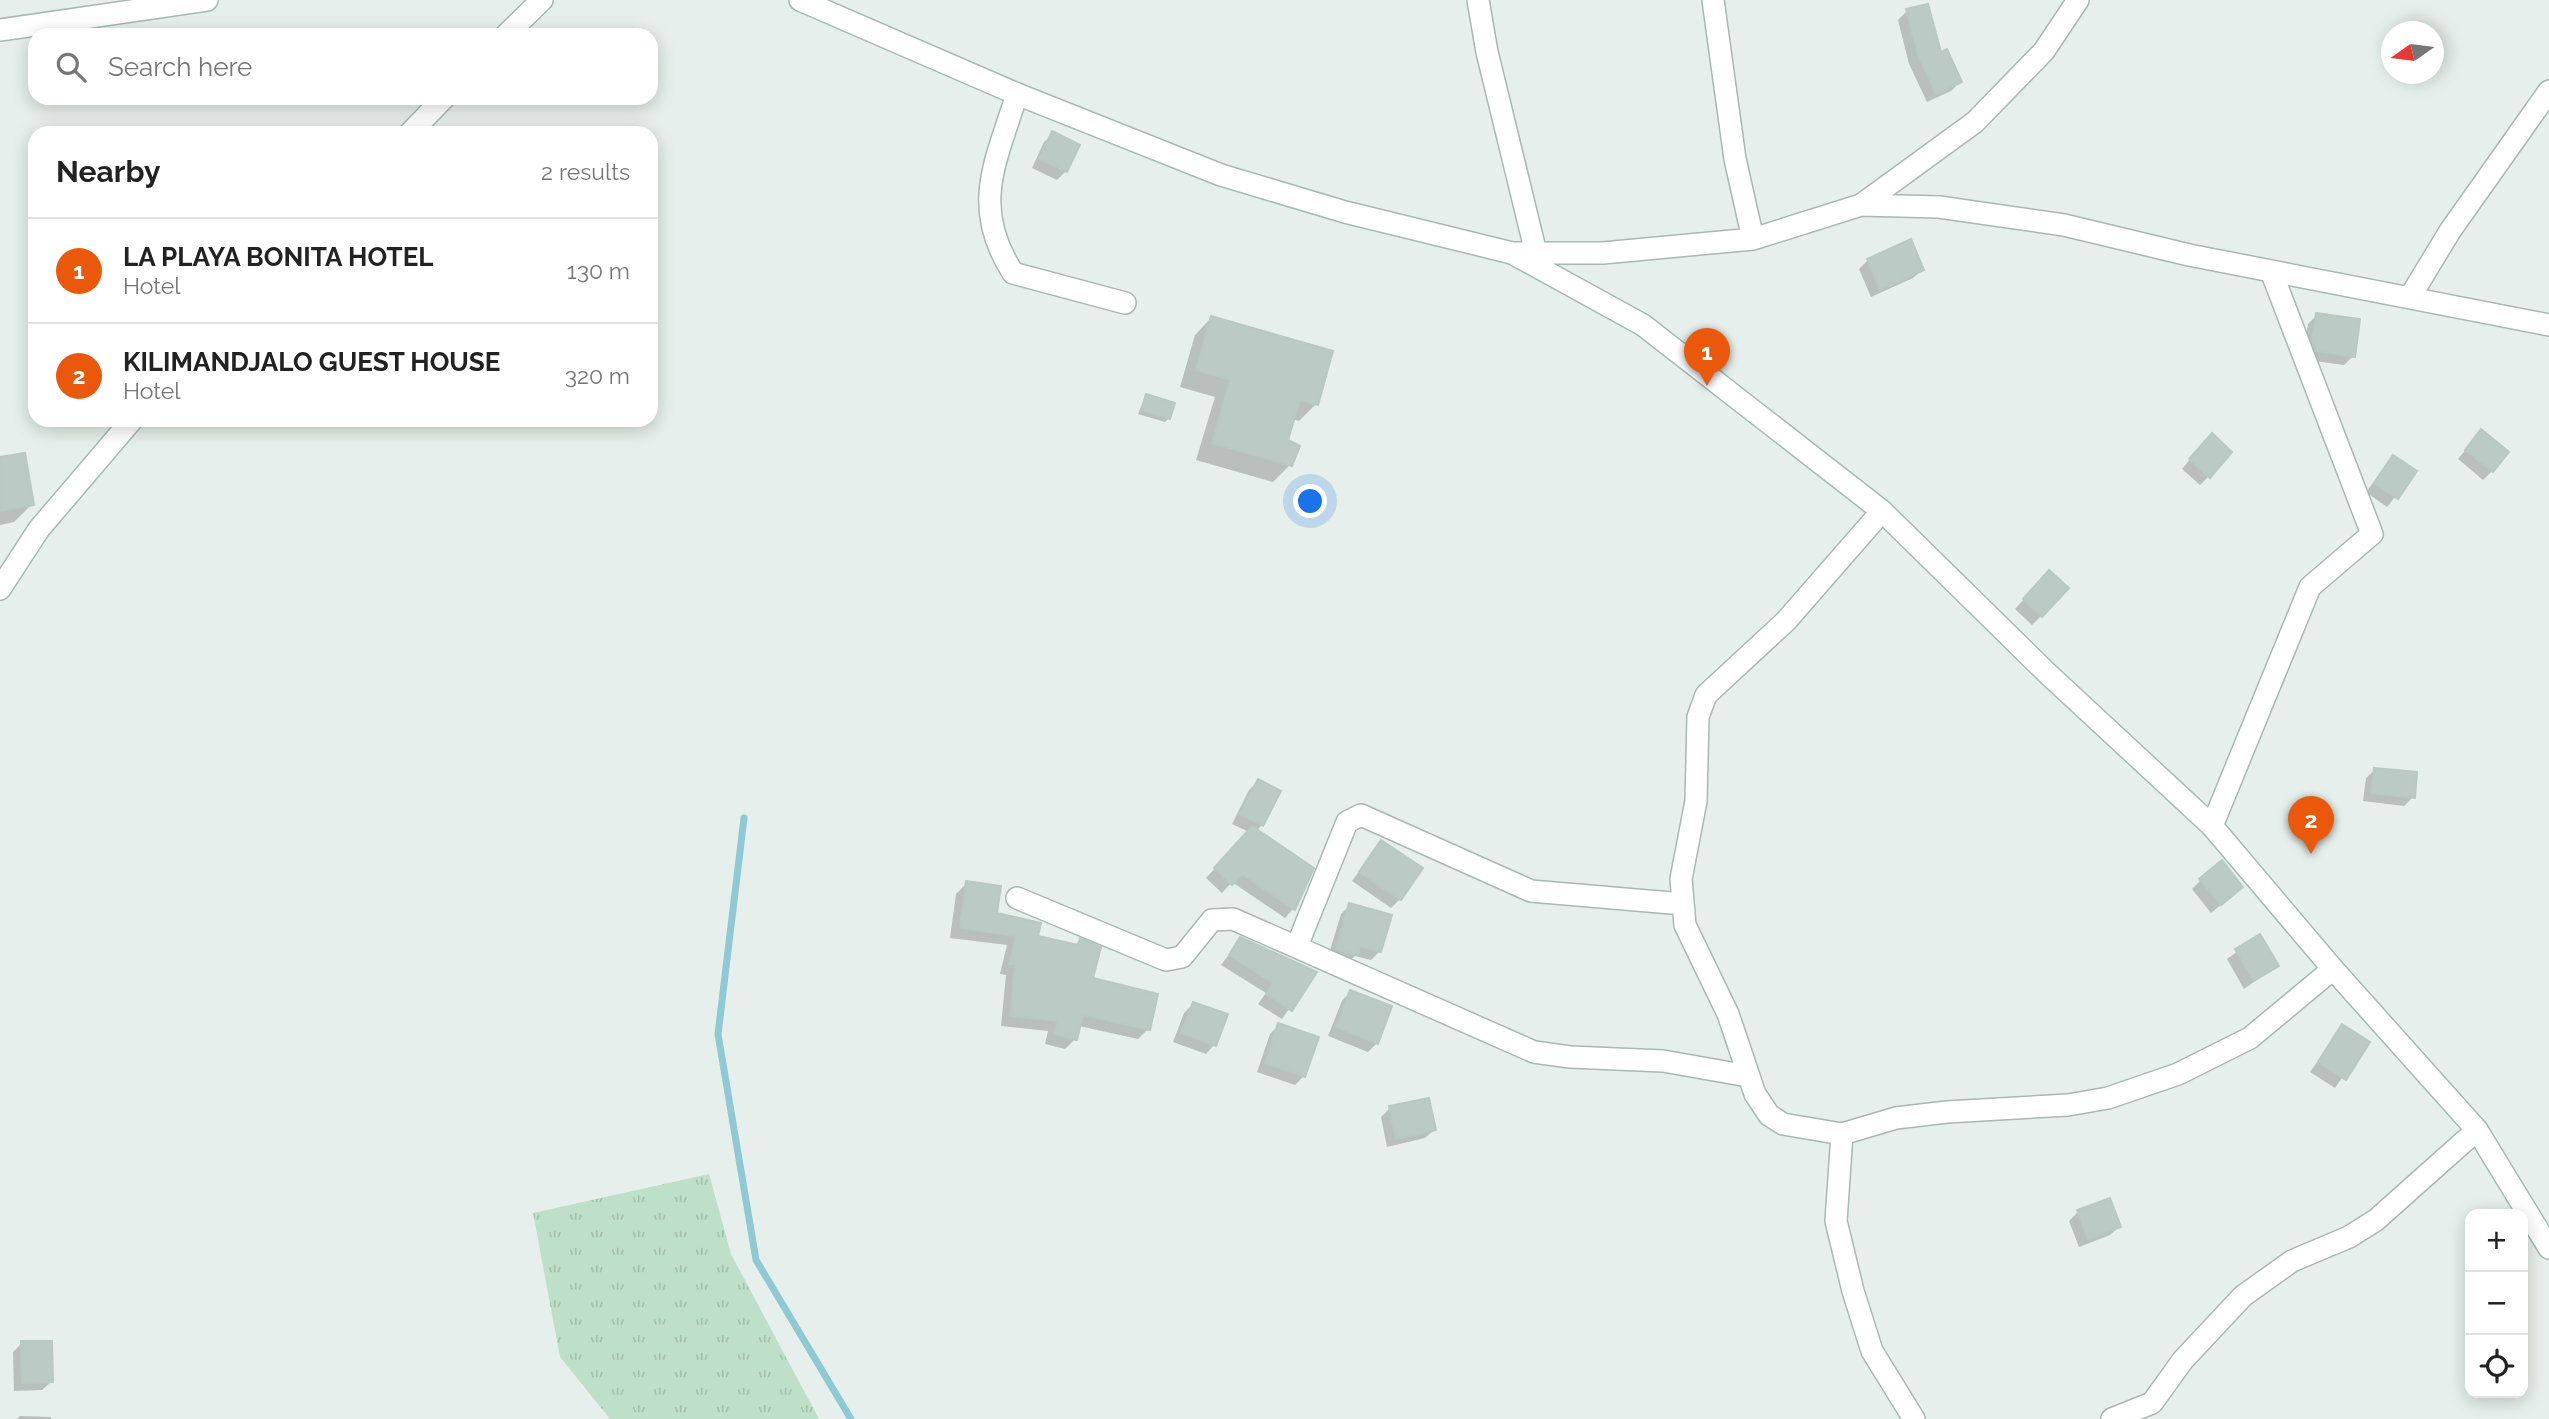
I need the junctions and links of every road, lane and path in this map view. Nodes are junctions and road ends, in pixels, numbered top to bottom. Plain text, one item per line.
1 (208, 0) edge
2 (542, 0) edge
3 (800, 0) edge
4 (1478, 0) edge
5 (1713, 0) edge
6 (2078, 0) edge
7 (2095, 0) edge
8 (513, 28) edge
9 (0, 30) edge
10 (2055, 34) junction
11 (2549, 91) edge
12 (1017, 94) junction
13 (437, 105) edge
14 (417, 126) edge
15 (1861, 205) junction
16 (1754, 239) junction
17 (1512, 253) junction
18 (1536, 253) junction
19 (2271, 271) junction
20 (2410, 297) junction
21 (1125, 303) dead end
22 (2549, 325) edge
23 (126, 427) edge
24 (1882, 511) junction
25 (0, 589) edge
26 (2212, 826) junction
27 (1017, 898) dead end
28 (1682, 904) junction
29 (1297, 946) junction
30 (2333, 969) junction
31 (1748, 1076) junction
32 (2477, 1130) junction
33 (1842, 1134) junction
34 (2549, 1248) edge
35 (2154, 1411) edge
36 (1914, 1419) edge
37 (2112, 1419) edge

1 - 9 street
2 - 8 street
3 - 12 street
4 - 18 street
5 - 16 street
6 - 10 street
7 - 10 street
10 - 15 street
11 - 20 street
12 - 17 street
12 - 21 street
13 - 14 street
15 - 16 street
15 - 19 street
16 - 18 street
17 - 18 street
17 - 24 street
19 - 20 street
19 - 26 street
20 - 22 street
23 - 25 street
24 - 26 street
24 - 28 street
26 - 30 street
27 - 29 street
28 - 29 street
28 - 31 street
29 - 31 street
30 - 32 street
30 - 33 street
31 - 33 street
32 - 34 street
32 - 35 street
33 - 36 street
35 - 37 street

